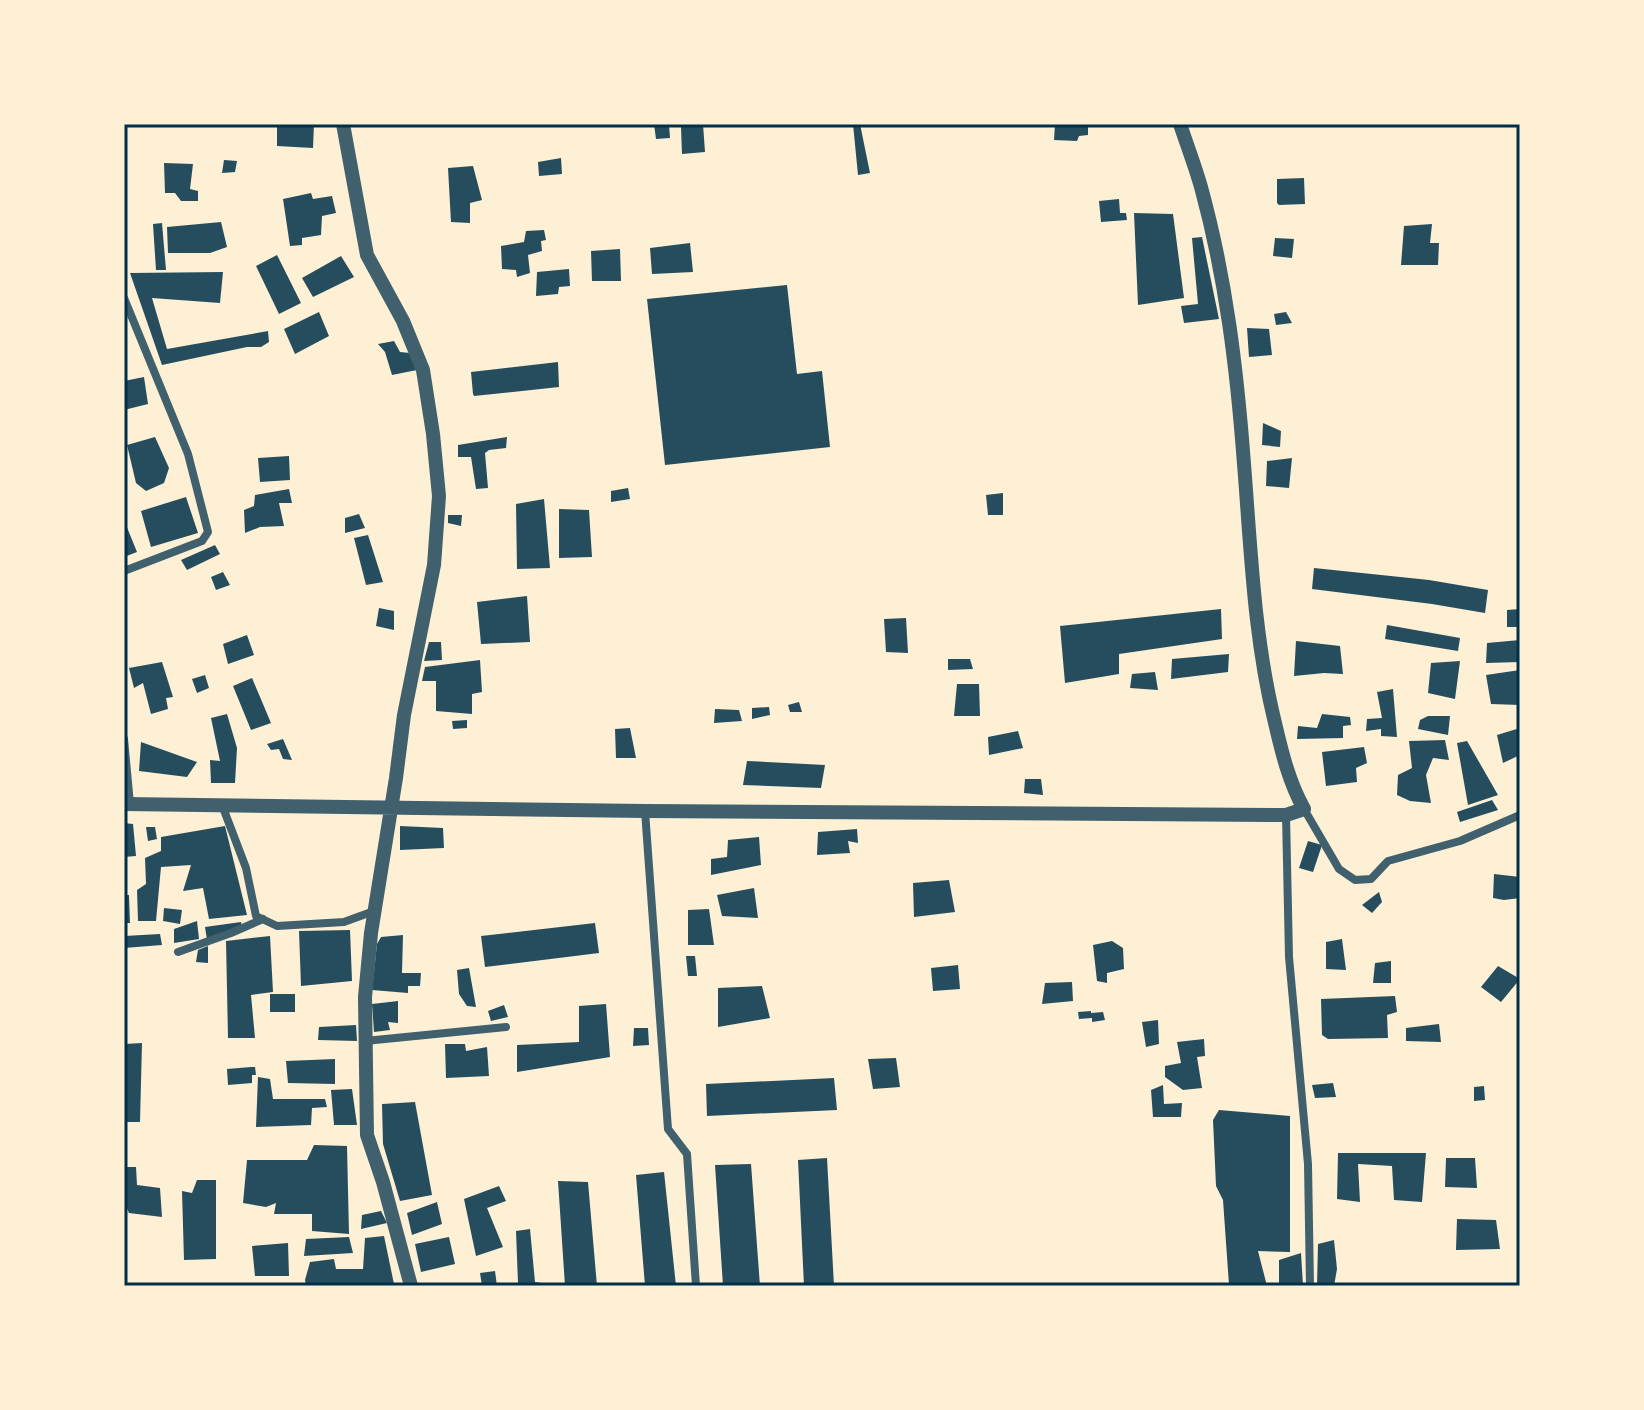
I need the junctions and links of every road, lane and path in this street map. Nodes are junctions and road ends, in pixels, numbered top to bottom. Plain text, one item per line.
1 (343, 124) edge
2 (1180, 124) edge
3 (124, 298) edge
4 (124, 571) edge
5 (124, 739) edge
6 (127, 804) edge
7 (222, 805) junction
8 (390, 807) junction
9 (1304, 809) junction
10 (645, 811) junction
11 (1286, 815) junction
12 (1520, 815) edge
13 (375, 911) junction
14 (263, 919) junction
15 (178, 952) dead end
16 (506, 1027) dead end
17 (365, 1041) junction
18 (411, 1286) edge
19 (696, 1286) edge
20 (1310, 1286) edge

1 - 8 street
2 - 9 street
3 - 4 street
5 - 6 street
6 - 7 street
7 - 8 street
7 - 14 street
8 - 10 street
8 - 13 street
9 - 11 street
9 - 12 street
10 - 11 street
10 - 19 street
11 - 20 street
13 - 14 street
13 - 17 street
14 - 15 street
16 - 17 street
17 - 18 street

